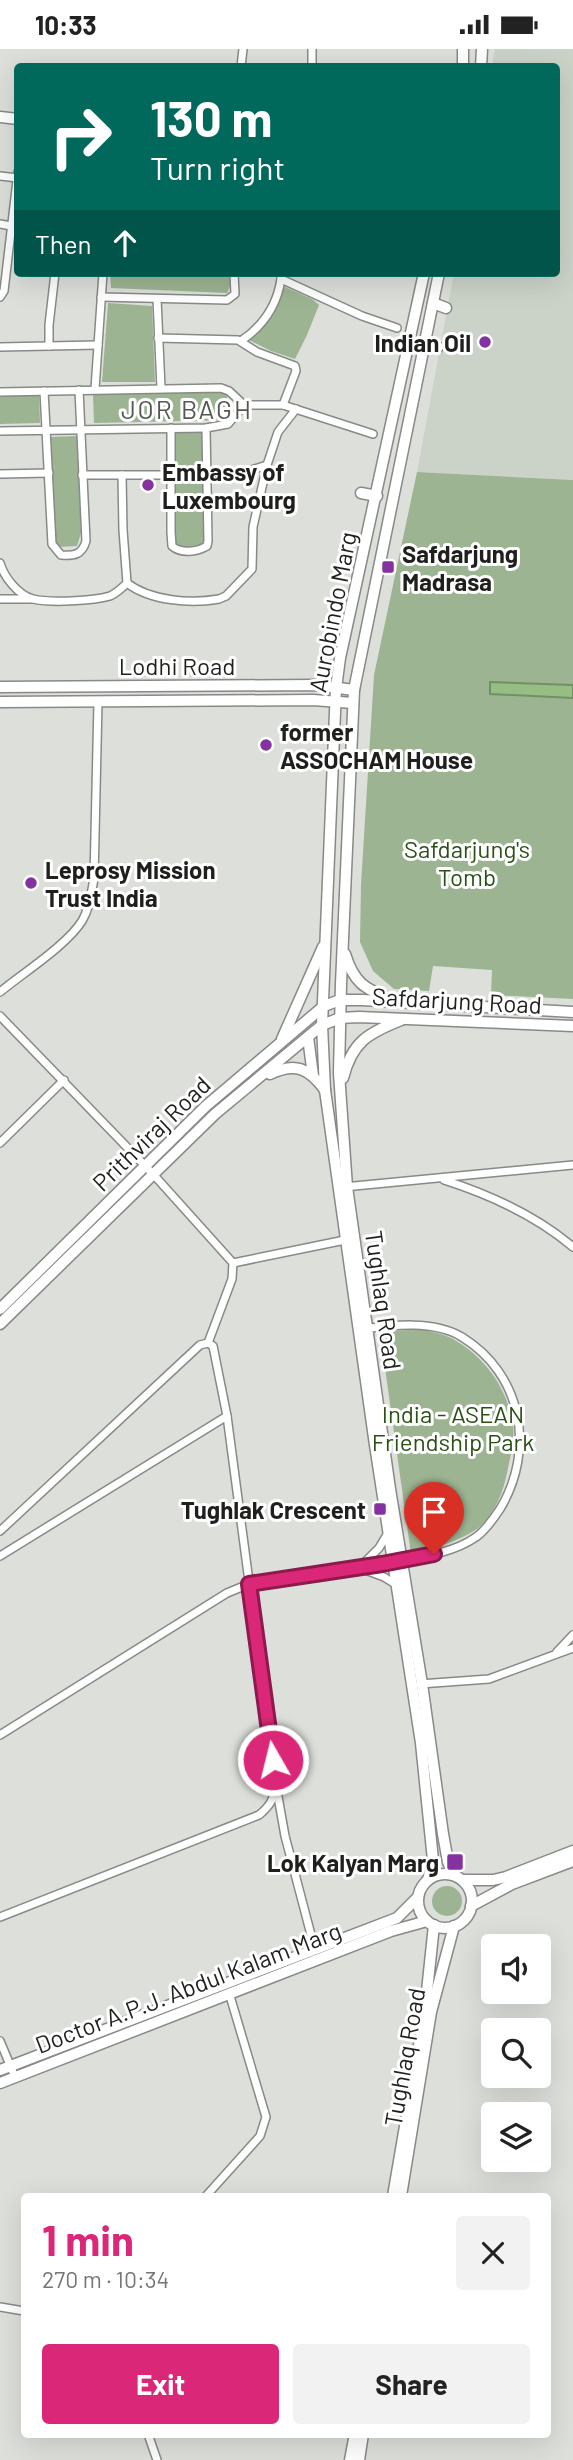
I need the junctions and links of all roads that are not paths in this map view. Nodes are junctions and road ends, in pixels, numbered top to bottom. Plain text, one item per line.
1 (14, 201) edge
2 (0, 224) edge
3 (11, 226) junction
4 (55, 277) edge
5 (102, 277) edge
6 (235, 277) edge
7 (281, 277) edge
8 (283, 277) edge
9 (423, 277) edge
10 (438, 277) edge
11 (0, 297) edge
12 (100, 297) junction
13 (157, 299) junction
14 (433, 303) junction
15 (446, 308) dead end
16 (397, 328) dead end
17 (158, 338) junction
18 (241, 341) junction
19 (98, 345) junction
20 (48, 346) junction
21 (424, 346) junction
22 (0, 347) edge
23 (438, 347) dead end
24 (160, 389) junction
25 (79, 390) junction
26 (95, 390) junction
27 (44, 391) junction
28 (0, 392) edge
29 (244, 405) junction
30 (283, 405) junction
31 (296, 409) junction
32 (80, 428) junction
33 (171, 428) junction
34 (206, 428) junction
35 (46, 429) junction
36 (0, 431) edge
37 (373, 434) dead end
38 (267, 465) junction
39 (49, 473) junction
40 (207, 473) junction
41 (0, 474) edge
42 (82, 475) junction
43 (122, 475) junction
44 (171, 475) junction
45 (362, 493) dead end
46 (377, 496) junction
47 (1, 569) edge
48 (127, 583) junction
49 (0, 599) edge
50 (31, 599) junction
51 (0, 687) edge
52 (336, 688) junction
53 (354, 690) junction
54 (335, 701) junction
55 (0, 702) edge
56 (98, 702) junction
57 (353, 703) junction
58 (325, 941) junction
59 (343, 946) junction
60 (0, 992) edge
61 (341, 1000) junction
62 (397, 1002) junction
63 (324, 1006) junction
64 (488, 1007) junction
65 (573, 1012) edge
66 (0, 1016) edge
67 (340, 1018) junction
68 (404, 1019) junction
69 (487, 1023) junction
70 (322, 1025) junction
71 (573, 1026) edge
72 (309, 1037) junction
73 (280, 1042) junction
74 (313, 1076) junction
75 (260, 1079) junction
76 (64, 1080) junction
77 (326, 1090) junction
78 (340, 1091) junction
79 (0, 1143) edge
80 (573, 1165) edge
81 (150, 1170) junction
82 (441, 1179) junction
83 (342, 1187) junction
84 (345, 1240) junction
85 (573, 1247) edge
86 (233, 1263) junction
87 (0, 1309) edge
88 (0, 1324) edge
89 (363, 1329) junction
90 (208, 1343) junction
91 (226, 1416) junction
92 (0, 1531) edge
93 (389, 1532) junction
94 (0, 1556) edge
95 (398, 1561) junction
96 (359, 1567) junction
97 (249, 1584) junction
98 (397, 1585) junction
99 (573, 1635) edge
100 (573, 1648) edge
101 (557, 1653) junction
102 (417, 1685) junction
103 (0, 1735) edge
104 (276, 1785) junction
105 (573, 1851) edge
106 (573, 1861) edge
107 (459, 1878) junction
108 (428, 1880) junction
109 (418, 1897) junction
110 (471, 1906) junction
111 (0, 1917) edge
112 (430, 1923) junction
113 (389, 1926) junction
114 (454, 1926) junction
115 (315, 1950) junction
116 (230, 1996) junction
117 (0, 2041) edge
118 (5, 2068) edge
119 (15, 2077) junction
120 (0, 2083) edge
121 (209, 2193) edge
122 (394, 2193) edge
123 (401, 2193) edge
124 (0, 2307) edge
125 (21, 2310) edge
126 (149, 2438) edge
127 (354, 2438) edge
128 (362, 2438) edge
129 (157, 2460) edge
130 (350, 2460) edge
131 (359, 2460) edge

1 - 3 street
2 - 3 street
3 - 11 street
4 - 20 street
5 - 12 street
6 - 13 street
7 - 18 street
8 - 16 street
9 - 46 main road, Aurobindo Marg
10 - 14 main road, Aurobindo Marg
12 - 13 street
12 - 19 street
13 - 17 street
14 - 15 main road
14 - 21 main road, Aurobindo Marg
17 - 18 street
17 - 24 street
18 - 30 street
19 - 20 street
19 - 26 street
20 - 22 street
21 - 23 main road
21 - 53 main road, Aurobindo Marg
24 - 26 street
24 - 29 street
25 - 26 street
25 - 27 street
25 - 32 street
27 - 28 street
27 - 35 street
29 - 30 street
29 - 34 street
30 - 31 street
31 - 37 street
31 - 38 street
32 - 33 street
32 - 35 street
32 - 42 street
33 - 34 street
33 - 44 street
34 - 40 street
35 - 36 street
35 - 39 street
38 - 40 street
38 - 48 street
39 - 41 street
39 - 42 street
40 - 44 street
42 - 43 street
43 - 44 street
43 - 48 street
45 - 46 main road
46 - 52 main road, Aurobindo Marg
47 - 50 street
48 - 50 street
49 - 50 street
51 - 52 main road, Lodhi Road
52 - 53 main road, Lodhi Road
52 - 54 main road, Aurobindo Marg
53 - 57 main road, Aurobindo Marg
54 - 56 main road, Lodhi Road
54 - 57 main road, Lodhi Road
54 - 58 main road, Aurobindo Marg
55 - 56 main road, Lodhi Road
56 - 60 street
57 - 59 main road, Aurobindo Marg
58 - 63 main road, Aurobindo Marg
58 - 73 main road
59 - 61 main road, Aurobindo Marg
59 - 62 main road
61 - 62 main road, Safdarjung Road
61 - 63 main road, Prithviraj Road
61 - 67 main road, Aurobindo Marg
62 - 64 main road, Safdarjung Road
63 - 70 main road, Aurobindo Marg
63 - 73 main road, Prithviraj Road
64 - 65 main road, Safdarjung Road
64 - 69 main road
66 - 76 street
67 - 68 main road, Safdarjung Road
67 - 70 main road
67 - 78 main road, Tughlaq Road
68 - 69 main road, Safdarjung Road
68 - 78 main road
69 - 71 main road, Safdarjung Road
70 - 72 main road, Prithviraj Road
70 - 77 main road, Tughlaq Road
72 - 74 main road
72 - 75 main road, Prithviraj Road
73 - 81 main road, Prithviraj Road
74 - 75 main road
74 - 77 main road
75 - 81 main road, Prithviraj Road
76 - 79 street
76 - 81 street
77 - 83 main road, Tughlaq Road
78 - 83 main road, Tughlaq Road
80 - 82 street
81 - 86 street
81 - 87 main road, Prithviraj Road
81 - 88 main road, Prithviraj Road
82 - 83 street
82 - 85 street
83 - 84 main road, Tughlaq Road
83 - 89 main road, Tughlaq Road
84 - 86 street
84 - 89 main road, Tughlaq Road
86 - 90 street
89 - 93 main road, Tughlaq Road
89 - 95 main road, Tughlaq Road
89 - 95 street
90 - 91 street
90 - 92 street
91 - 94 street
91 - 97 street
93 - 95 main road, Tughlaq Road
93 - 96 street
95 - 96 street
95 - 98 main road, Tughlaq Road
95 - 102 main road, Tughlaq Road
96 - 97 street
96 - 98 street
97 - 103 street
97 - 104 street
98 - 102 main road, Tughlaq Road
99 - 101 street
100 - 101 street
101 - 102 street
102 - 107 main road, Tughlaq Road
102 - 108 main road, Tughlaq Road
104 - 111 street
104 - 115 street
105 - 107 main road
106 - 110 main road
107 - 108 main road
107 - 110 main road
108 - 109 main road
109 - 112 main road
109 - 113 main road
110 - 114 main road
112 - 113 main road
112 - 114 main road
112 - 122 main road, Tughlaq Road
113 - 115 main road, Doctor A.P.J. Abdul Kalam Marg
113 - 116 main road, Doctor A.P.J. Abdul Kalam Marg
114 - 123 main road, Tughlaq Road
115 - 118 main road, Doctor A.P.J. Abdul Kalam Marg
116 - 119 main road, Doctor A.P.J. Abdul Kalam Marg
116 - 121 street
117 - 118 street
118 - 119 street
119 - 120 main road, Doctor A.P.J. Abdul Kalam Marg
124 - 125 street
126 - 129 street
127 - 130 main road
128 - 131 main road

